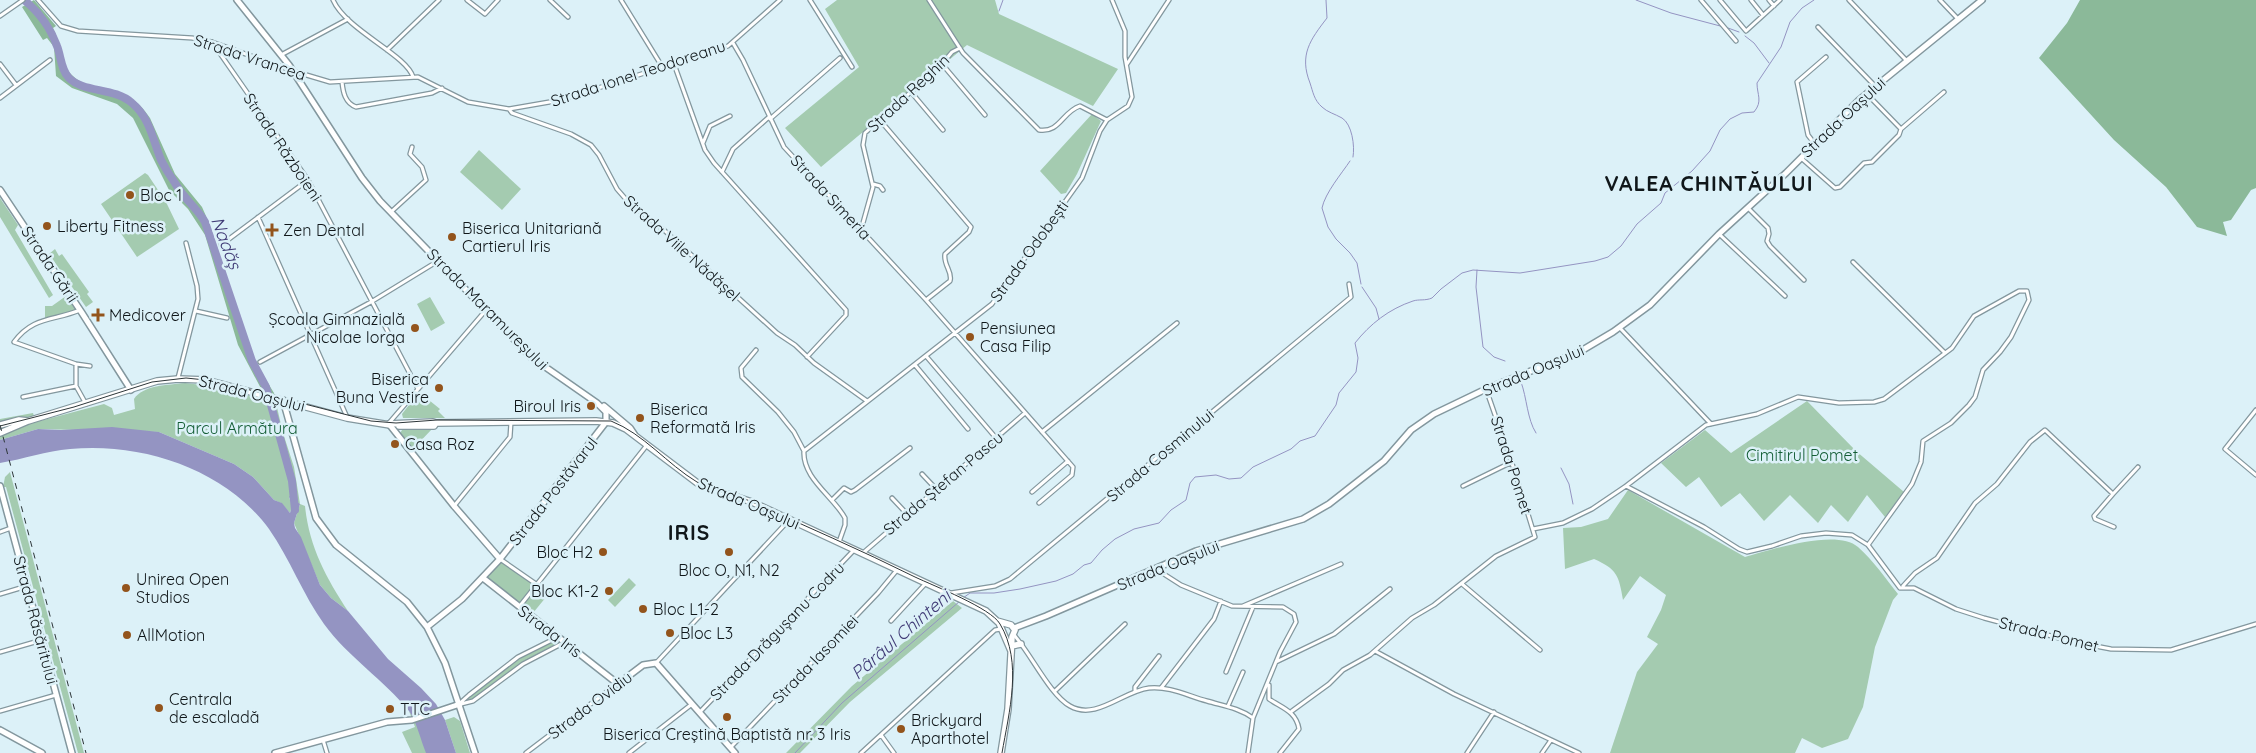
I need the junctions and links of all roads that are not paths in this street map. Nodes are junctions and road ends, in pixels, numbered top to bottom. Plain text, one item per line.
1 (38, 0) edge
2 (237, 0) edge
3 (333, 0) edge
4 (439, 0) edge
5 (467, 0) edge
6 (498, 0) edge
7 (550, 0) edge
8 (621, 0) edge
9 (780, 0) edge
10 (810, 0) edge
11 (929, 0) edge
12 (1112, 0) edge
13 (1169, 0) edge
14 (1701, 0) edge
15 (1720, 0) edge
16 (1751, 0) edge
17 (1769, 0) edge
18 (1780, 0) edge
19 (1849, 0) edge
20 (1940, 0) edge
21 (21, 1) edge
22 (1979, 1) edge
23 (1774, 6) junction
24 (1763, 15) junction
25 (0, 16) edge
26 (568, 17) dead end
27 (348, 19) junction
28 (1958, 19) junction
29 (1818, 27) dead end
30 (1736, 41) dead end
31 (212, 42) junction
32 (733, 43) junction
33 (960, 48) junction
34 (386, 50) junction
35 (281, 54) junction
36 (1826, 56) dead end
37 (840, 58) dead end
38 (50, 60) dead end
39 (1906, 60) junction
40 (0, 64) edge
41 (674, 64) junction
42 (942, 64) junction
43 (1127, 64) junction
44 (287, 67) junction
45 (852, 67) dead end
46 (663, 68) junction
47 (294, 74) junction
48 (413, 77) junction
49 (342, 82) junction
50 (16, 85) junction
51 (1875, 86) junction
52 (442, 88) junction
53 (911, 92) junction
54 (1944, 92) dead end
55 (1866, 93) junction
56 (0, 98) edge
57 (509, 109) junction
58 (985, 115) dead end
59 (730, 116) dead end
60 (770, 118) junction
61 (1107, 120) junction
62 (880, 122) junction
63 (1901, 129) junction
64 (943, 130) dead end
65 (703, 143) junction
66 (1814, 143) junction
67 (412, 147) dead end
68 (1800, 157) junction
69 (722, 172) junction
70 (308, 180) junction
71 (873, 184) junction
72 (0, 190) edge
73 (883, 190) dead end
74 (1747, 208) junction
75 (391, 212) junction
76 (258, 217) junction
77 (861, 230) junction
78 (1719, 234) junction
79 (186, 243) dead end
80 (221, 245) dead end
81 (439, 260) junction
82 (1853, 262) dead end
83 (1804, 280) dead end
84 (1349, 284) dead end
85 (1785, 296) dead end
86 (926, 300) junction
87 (371, 302) junction
88 (486, 309) junction
89 (81, 310) junction
90 (196, 311) junction
91 (227, 318) dead end
92 (1177, 323) dead end
93 (1619, 328) junction
94 (955, 334) junction
95 (310, 335) junction
96 (756, 350) dead end
97 (1945, 353) junction
98 (926, 356) junction
99 (807, 357) junction
100 (260, 362) dead end
101 (76, 364) junction
102 (915, 365) junction
103 (90, 366) dead end
104 (178, 379) junction
105 (76, 386) junction
106 (130, 389) junction
107 (418, 389) junction
108 (1486, 389) junction
109 (23, 397) dead end
110 (281, 399) junction
111 (867, 402) junction
112 (597, 403) junction
113 (86, 405) junction
114 (2256, 410) edge
115 (612, 413) junction
116 (1025, 413) junction
117 (347, 418) junction
118 (28, 421) junction
119 (510, 422) junction
120 (606, 422) junction
121 (613, 423) junction
122 (389, 424) junction
123 (1711, 424) junction
124 (0, 425) edge
125 (968, 429) dead end
126 (1042, 432) junction
127 (0, 433) edge
128 (635, 436) junction
129 (996, 438) junction
130 (647, 445) junction
131 (910, 448) dead end
132 (804, 451) junction
133 (1068, 462) junction
134 (1512, 462) junction
135 (2138, 467) dead end
136 (922, 474) dead end
137 (2256, 475) edge
138 (0, 486) edge
139 (1463, 486) dead end
140 (1626, 486) junction
141 (937, 490) junction
142 (1032, 492) dead end
143 (2113, 494) junction
144 (892, 498) dead end
145 (832, 500) junction
146 (2, 503) edge
147 (1039, 503) dead end
148 (454, 506) junction
149 (907, 514) junction
150 (789, 520) junction
151 (2114, 526) dead end
152 (12, 528) junction
153 (1532, 529) junction
154 (0, 532) edge
155 (839, 543) junction
156 (1868, 545) junction
157 (854, 550) junction
158 (862, 553) junction
159 (500, 559) junction
160 (1341, 564) dead end
161 (1155, 568) junction
162 (897, 570) junction
163 (483, 578) junction
164 (926, 583) junction
165 (536, 584) junction
166 (1462, 584) junction
167 (27, 586) junction
168 (1902, 587) junction
169 (1390, 589) dead end
170 (0, 594) edge
171 (950, 595) junction
172 (1221, 601) junction
173 (519, 607) junction
174 (1241, 607) junction
175 (1253, 607) junction
176 (997, 621) junction
177 (891, 622) dead end
178 (1008, 624) junction
179 (1125, 624) dead end
180 (2256, 624) edge
181 (427, 627) junction
182 (1014, 628) junction
183 (1001, 629) junction
184 (558, 636) junction
185 (1011, 637) junction
186 (42, 640) junction
187 (565, 642) junction
188 (1021, 644) junction
189 (1011, 649) junction
190 (1540, 650) dead end
191 (1375, 651) junction
192 (0, 652) edge
193 (1159, 656) dead end
194 (1276, 662) junction
195 (656, 663) junction
196 (1226, 672) dead end
197 (1243, 672) dead end
198 (1269, 683) junction
199 (618, 684) junction
200 (1161, 688) junction
201 (1055, 691) junction
202 (1135, 691) junction
203 (56, 695) junction
204 (460, 704) junction
205 (692, 704) junction
206 (1228, 706) junction
207 (0, 711) edge
208 (1292, 711) junction
209 (700, 712) junction
210 (1494, 712) junction
211 (1253, 718) junction
212 (0, 730) edge
213 (881, 735) junction
214 (323, 740) junction
215 (1551, 740) junction
216 (731, 747) junction
217 (42, 753) edge
218 (72, 753) edge
219 (276, 753) edge
220 (327, 753) edge
221 (475, 753) edge
222 (526, 753) edge
223 (629, 753) edge
224 (735, 753) edge
225 (860, 753) edge
226 (894, 753) edge
227 (1001, 753) edge
228 (1248, 753) edge
229 (1280, 753) edge
230 (1467, 753) edge
231 (1542, 753) edge
232 (1578, 753) edge

1 - 31 street, Strada Vrancea
2 - 35 street, Strada Maramureșului
3 - 27 street
4 - 34 street
5 - 6 street
7 - 26 street
8 - 46 street
9 - 32 street, Strada Ionel Teodoreanu
10 - 45 street
11 - 33 street
12 - 43 street, Strada Odobești
13 - 43 street
14 - 30 street
15 - 24 street
16 - 24 street
17 - 23 street
18 - 23 street
19 - 39 street
20 - 28 street
21 - 25 street
22 - 28 street, Strada Oașului
23 - 24 street
27 - 34 street
27 - 35 street
28 - 39 street, Strada Oașului
29 - 51 street
31 - 44 street, Strada Vrancea
31 - 70 street, Strada Războieni
32 - 41 street, Strada Ionel Teodoreanu
32 - 60 street, Strada Simeria
33 - 42 street, Strada Reghin
33 - 61 street
34 - 48 street
35 - 44 street, Strada Maramureșului
36 - 66 street
37 - 60 street
38 - 50 street
39 - 51 street, Strada Oașului
40 - 50 street
41 - 46 street, Strada Ionel Teodoreanu
41 - 65 street
42 - 53 street, Strada Reghin
42 - 58 street
43 - 61 street, Strada Odobești
44 - 47 street, Strada Maramureșului
46 - 57 street, Strada Ionel Teodoreanu
47 - 49 street, Strada Vrancea
47 - 75 street, Strada Maramureșului
48 - 49 street, Strada Vrancea
48 - 52 street, Strada Vrancea
49 - 52 street
50 - 56 street
51 - 55 street, Strada Oașului
52 - 57 street, Strada Viile Nădășel
53 - 62 street, Strada Reghin
53 - 64 street
54 - 63 street
55 - 63 street
55 - 66 street, Strada Oașului
57 - 99 street, Strada Viile Nădășel
59 - 65 street
60 - 69 street
60 - 77 street, Strada Simeria
61 - 94 street, Strada Odobești
62 - 71 street, Strada Reghin
62 - 86 street
63 - 68 street
65 - 69 street
66 - 68 street, Strada Oașului
67 - 75 street
68 - 74 street, Strada Oașului
69 - 99 street
70 - 76 street
70 - 87 street, Strada Războieni
71 - 73 street
71 - 77 street, Strada Reghin
72 - 89 street, Strada Gării
74 - 78 street, Strada Oașului
74 - 83 street
75 - 81 street, Strada Maramureșului
76 - 80 street
76 - 95 street
77 - 86 street, Strada Simeria
78 - 85 street
78 - 93 street, Strada Oașului
79 - 90 street
81 - 87 street
81 - 88 street, Strada Maramureșului
82 - 97 street
84 - 171 street, Strada Cosminului
86 - 94 street, Strada Simeria
87 - 95 street
87 - 107 street, Strada Războieni
88 - 107 street
88 - 112 street, Strada Maramureșului
89 - 101 street
89 - 106 street, Strada Gării
90 - 91 street
90 - 104 street
92 - 126 street
93 - 108 street, Strada Oașului
93 - 123 street
94 - 98 street, Strada Odobești
94 - 116 street, Strada Simeria
95 - 100 street
95 - 117 street
96 - 132 street
97 - 123 street, Strada Pomet
97 - 156 street, Strada Pomet
98 - 102 street, Strada Odobești
98 - 129 street
99 - 111 street, Strada Viile Nădășel
101 - 103 street
101 - 105 street
102 - 111 street, Strada Odobești
102 - 125 street
104 - 106 main road, Strada Oașului
104 - 110 main road, Strada Oașului
105 - 109 street
105 - 113 street
106 - 113 main road, Strada Oașului
107 - 122 street
108 - 134 street, Strada Pomet
108 - 161 street, Strada Oașului
110 - 117 main road, Strada Oașului
110 - 181 street
111 - 132 street, Strada Odobești
112 - 115 street, Strada Maramureșului
112 - 120 street
113 - 118 main road, Strada Oașului
114 - 137 street
115 - 121 street
115 - 128 street, Strada Maramureșului
116 - 126 street, Strada Simeria
116 - 129 street, Strada Ștefan Pascu
117 - 122 main road, Strada Oașului
118 - 124 main road, Strada Oașului
118 - 127 main road, Strada Oașului
119 - 120 main road, Strada Oașului
119 - 122 main road, Strada Oașului
119 - 148 street
120 - 121 main road, Strada Oașului
120 - 159 street, Strada Postăvarul
121 - 128 main road, Strada Oașului
122 - 148 street
123 - 140 street, Strada Pomet
126 - 133 street, Strada Simeria
128 - 130 main road, Strada Oașului
129 - 141 street, Strada Ștefan Pascu
130 - 150 main road, Strada Oașului
130 - 165 street
131 - 145 street
132 - 145 street
133 - 142 street
133 - 147 street
134 - 139 street
134 - 153 street, Strada Pomet
135 - 143 street
136 - 141 street
138 - 146 street, Strada Răsăritului
140 - 153 street, Strada Pomet
140 - 156 street
141 - 149 street, Strada Ștefan Pascu
143 - 151 street
143 - 168 street
144 - 149 street
145 - 155 street
146 - 152 street, Strada Răsăritului
148 - 159 street
149 - 158 street, Strada Ștefan Pascu
150 - 155 main road, Strada Oașului
150 - 195 street
152 - 154 street
152 - 167 street, Strada Răsăritului
153 - 166 street
155 - 157 main road, Strada Oașului
156 - 168 street
157 - 158 main road, Strada Oașului
157 - 209 street, Strada Drăgușanu Codru
158 - 162 main road, Strada Oașului
159 - 163 street, Strada Postăvarul
159 - 165 street, Strada Iris
160 - 174 street
161 - 172 street
161 - 182 street, Strada Oașului
162 - 164 main road, Strada Oașului
162 - 216 street, Strada Iasomiei
163 - 173 street, Strada Iris
163 - 181 street, Strada Postăvarul
164 - 171 main road, Strada Oașului
164 - 177 street
165 - 173 street
166 - 190 street
166 - 191 street
167 - 170 street
167 - 186 street, Strada Răsăritului
168 - 180 street, Strada Pomet
169 - 194 street
171 - 176 main road, Strada Oașului
172 - 174 street
172 - 200 street
173 - 184 street, Strada Iris
174 - 175 street
175 - 194 street
175 - 196 street
176 - 178 main road, Strada Oașului
176 - 183 main road, Strada Oașului
178 - 182 main road, Strada Oașului
178 - 183 main road
179 - 201 street
181 - 204 street
182 - 185 main road
183 - 185 main road, Strada Oașului
183 - 213 street
184 - 187 street, Strada Iris
184 - 204 street
185 - 188 street
185 - 189 main road
186 - 192 street
186 - 203 street, Strada Răsăritului
187 - 199 street, Strada Iris
187 - 204 street
188 - 189 main road
188 - 201 street
189 - 227 main road
191 - 208 street
191 - 210 street
193 - 202 street
194 - 198 street
195 - 199 street, Strada Ovidiu
195 - 205 street
197 - 206 street
198 - 208 street
198 - 211 street
199 - 222 street, Strada Ovidiu
200 - 202 street
200 - 206 street
201 - 202 street
203 - 207 street
203 - 218 street, Strada Răsăritului
204 - 214 street
204 - 221 street
205 - 209 street
205 - 223 street
206 - 211 street
208 - 229 street
209 - 216 street
210 - 215 street
210 - 230 street
211 - 228 street
212 - 217 street
213 - 225 street
213 - 226 street
214 - 219 street
214 - 220 street
215 - 231 street
215 - 232 street
216 - 224 street

